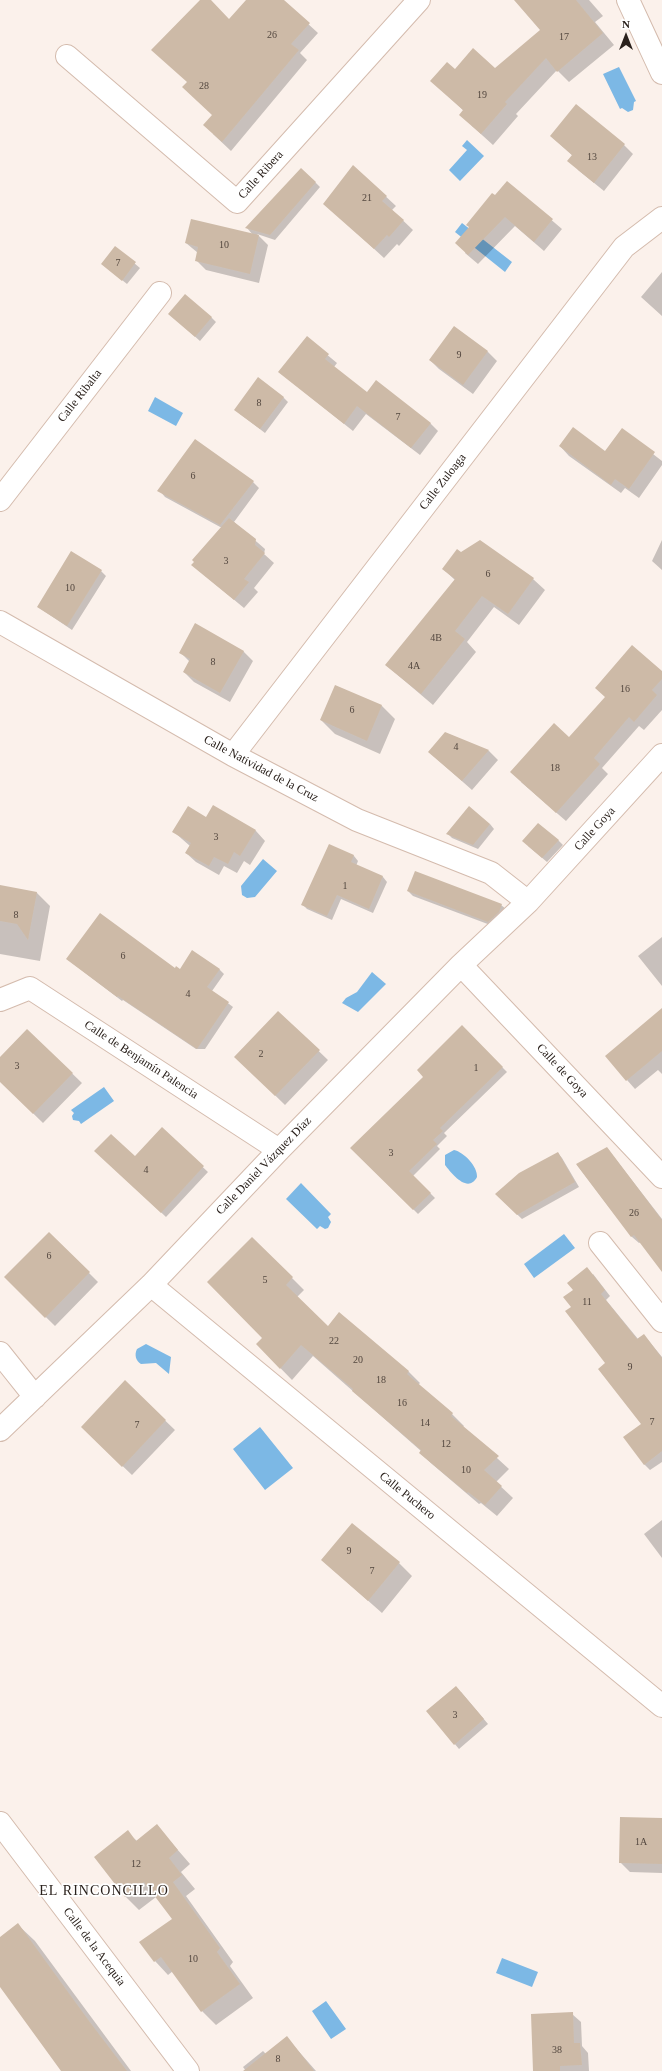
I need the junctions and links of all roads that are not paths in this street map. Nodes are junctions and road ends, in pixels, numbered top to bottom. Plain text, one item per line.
1 (419, 0) edge
2 (628, 0) edge
3 (67, 56) dead end
4 (662, 73) edge
5 (662, 218) edge
6 (160, 293) dead end
7 (0, 500) edge
8 (0, 622) edge
9 (233, 755) junction
10 (662, 755) edge
11 (528, 902) junction
12 (461, 965) junction
13 (0, 1000) edge
14 (279, 1150) junction
15 (662, 1177) edge
16 (600, 1243) dead end
17 (151, 1285) junction
18 (662, 1321) edge
19 (0, 1353) edge
20 (35, 1398) junction
21 (0, 1430) edge
22 (662, 1706) edge
23 (0, 1823) edge
24 (188, 2071) edge

1 - 3 street, Calle Ribera
2 - 4 street
5 - 9 street, Calle Zuloaga
6 - 7 street, Calle Ribalta
8 - 9 street, Calle Natividad de la Cruz
9 - 11 street, Calle Natividad de la Cruz
10 - 11 street, Calle Goya
11 - 12 street, Calle Daniel Vázquez Díaz
12 - 14 street, Calle Daniel Vázquez Díaz
12 - 15 street, Calle de Goya
13 - 14 street, Calle de Benjamín Palencia
14 - 17 street, Calle Daniel Vázquez Díaz
16 - 18 street
17 - 20 street, Calle Daniel Vázquez Díaz
17 - 22 street, Calle Puchero
19 - 20 street
20 - 21 street, Calle Daniel Vázquez Díaz
23 - 24 street, Calle de la Acequia

